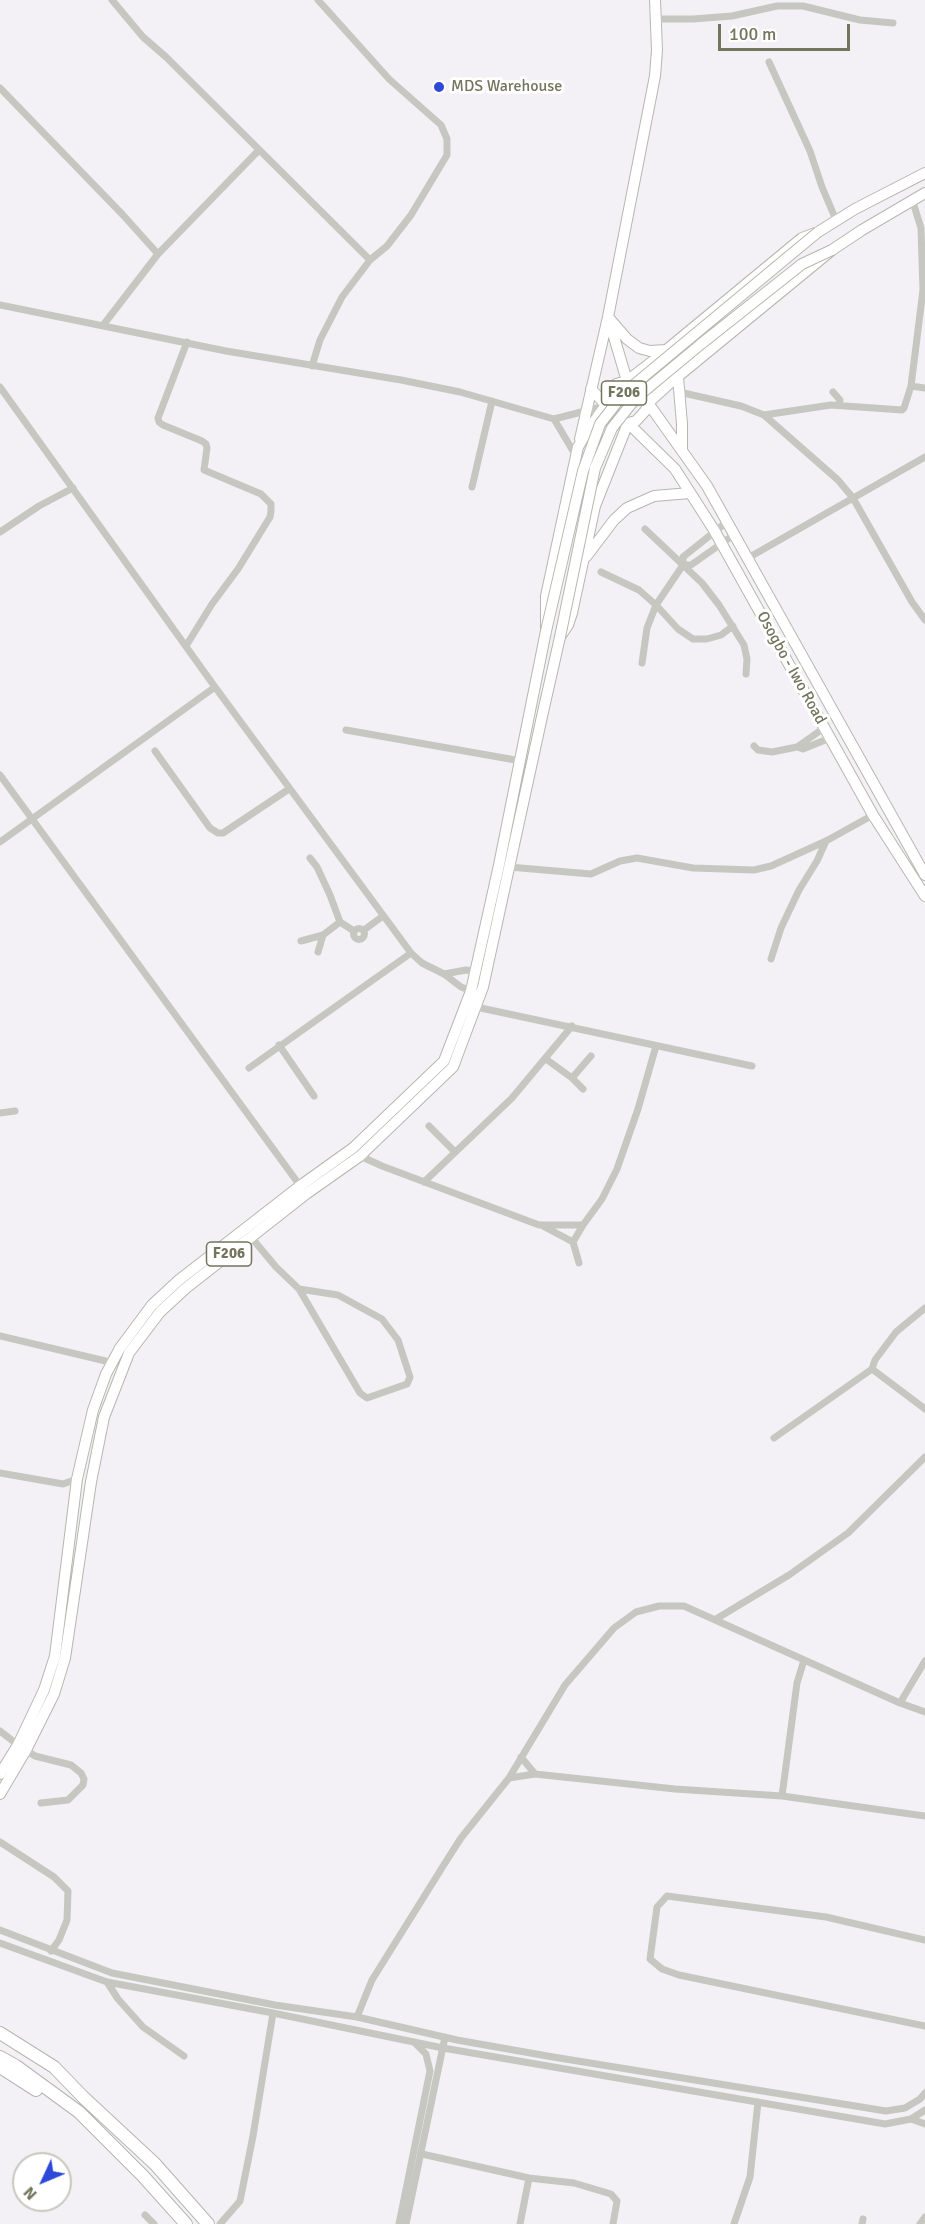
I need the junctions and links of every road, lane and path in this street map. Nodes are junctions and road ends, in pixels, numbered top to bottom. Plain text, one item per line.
1 (112, 0) edge
2 (318, 0) edge
3 (655, 0) edge
4 (657, 19) junction
5 (893, 23) dead end
6 (769, 62) dead end
7 (0, 88) edge
8 (259, 150) junction
9 (925, 173) edge
10 (925, 193) edge
11 (912, 199) junction
12 (836, 220) junction
13 (819, 232) junction
14 (832, 250) junction
15 (158, 254) junction
16 (370, 260) junction
17 (0, 305) edge
18 (608, 316) junction
19 (104, 324) junction
20 (187, 342) junction
21 (666, 350) junction
22 (653, 360) junction
23 (312, 366) junction
24 (674, 380) junction
25 (627, 381) junction
26 (911, 386) junction
27 (0, 387) edge
28 (925, 388) edge
29 (591, 389) junction
30 (679, 392) junction
31 (492, 401) junction
32 (648, 403) junction
33 (606, 405) junction
34 (831, 405) junction
35 (839, 405) junction
36 (586, 411) junction
37 (764, 415) junction
38 (554, 419) junction
39 (628, 423) junction
40 (682, 451) junction
41 (577, 452) junction
42 (925, 457) edge
43 (73, 488) junction
44 (472, 488) dead end
45 (690, 493) junction
46 (853, 498) junction
47 (728, 521) junction
48 (645, 529) dead end
49 (714, 530) junction
50 (0, 532) edge
51 (735, 534) junction
52 (721, 543) junction
53 (748, 558) junction
54 (584, 560) junction
55 (683, 565) junction
56 (601, 572) dead end
57 (656, 604) junction
58 (925, 620) edge
59 (733, 626) junction
60 (546, 631) junction
61 (560, 637) junction
62 (186, 646) junction
63 (642, 663) dead end
64 (746, 674) dead end
65 (215, 687) junction
66 (346, 730) dead end
67 (827, 733) junction
68 (754, 746) dead end
69 (797, 747) junction
70 (155, 751) dead end
71 (521, 761) junction
72 (0, 775) edge
73 (289, 789) junction
74 (873, 815) junction
75 (31, 819) junction
76 (826, 841) junction
77 (0, 842) edge
78 (310, 858) dead end
79 (509, 867) junction
80 (925, 875) edge
81 (925, 896) edge
82 (383, 916) junction
83 (340, 922) junction
84 (323, 935) junction
85 (301, 941) dead end
86 (318, 952) dead end
87 (411, 953) junction
88 (771, 958) dead end
89 (480, 972) junction
90 (444, 974) junction
91 (476, 992) junction
92 (477, 1007) junction
93 (572, 1026) junction
94 (279, 1045) junction
95 (656, 1046) junction
96 (591, 1056) dead end
97 (546, 1059) junction
98 (752, 1066) dead end
99 (249, 1068) dead end
100 (572, 1078) junction
101 (583, 1089) dead end
102 (315, 1095) dead end
103 (15, 1111) dead end
104 (0, 1113) edge
105 (429, 1125) dead end
106 (455, 1152) junction
107 (360, 1156) junction
108 (424, 1182) junction
109 (303, 1190) junction
110 (540, 1225) junction
111 (583, 1225) junction
112 (251, 1237) junction
113 (573, 1242) junction
114 (579, 1263) dead end
115 (299, 1289) junction
116 (925, 1308) edge
117 (0, 1336) edge
118 (112, 1362) junction
119 (124, 1365) junction
120 (872, 1369) junction
121 (925, 1409) edge
122 (774, 1438) dead end
123 (925, 1458) edge
124 (0, 1473) edge
125 (77, 1479) junction
126 (716, 1619) junction
127 (804, 1660) junction
128 (925, 1661) edge
129 (900, 1703) junction
130 (925, 1712) edge
131 (0, 1731) edge
132 (22, 1748) junction
133 (521, 1757) junction
134 (0, 1774) edge
135 (535, 1774) junction
136 (509, 1778) junction
137 (0, 1794) edge
138 (782, 1796) junction
139 (41, 1803) dead end
140 (925, 1816) edge
141 (0, 1842) edge
142 (0, 1930) edge
143 (925, 1940) edge
144 (0, 1943) edge
145 (51, 1951) junction
146 (107, 1982) junction
147 (273, 2013) junction
148 (357, 2017) junction
149 (925, 2026) edge
150 (0, 2033) edge
151 (445, 2037) junction
152 (0, 2041) edge
153 (415, 2043) junction
154 (442, 2048) junction
155 (184, 2056) dead end
156 (0, 2057) edge
157 (0, 2067) edge
158 (925, 2093) edge
159 (84, 2098) junction
160 (758, 2102) junction
161 (925, 2110) edge
162 (79, 2112) junction
163 (911, 2119) junction
164 (925, 2124) edge
165 (422, 2154) junction
166 (530, 2178) junction
167 (145, 2215) dead end
168 (925, 2217) edge
169 (154, 2224) edge
170 (186, 2224) edge
171 (208, 2224) edge
172 (220, 2224) edge
173 (399, 2224) edge
174 (406, 2224) edge
175 (520, 2224) edge
176 (613, 2224) edge
177 (734, 2224) edge
178 (920, 2224) edge

1 - 8 street
2 - 16 street
3 - 4 main road, F206
4 - 5 street
4 - 18 main road, F206
6 - 12 street
7 - 15 street
8 - 15 street
8 - 16 street
9 - 12 main road
10 - 11 main road
11 - 14 main road
11 - 26 street
12 - 13 main road
13 - 21 main road
13 - 60 main road, F206, bridge
14 - 24 main road
14 - 61 main road, F206, bridge
15 - 19 street
16 - 23 street
17 - 19 street
18 - 21 main road
18 - 25 main road
18 - 29 main road, F206
19 - 20 street
20 - 23 street
20 - 62 street
21 - 22 main road
22 - 24 main road
22 - 25 main road
23 - 31 street
24 - 30 main road
24 - 32 main road
25 - 32 main road
25 - 33 main road
26 - 28 street
26 - 35 street
27 - 43 street
29 - 33 main road
29 - 36 main road, F206
30 - 37 street
30 - 40 main road
31 - 38 street
31 - 44 street
32 - 39 main road
32 - 40 main road, Osogbo - Iwo Road
33 - 36 street
33 - 39 main road
33 - 41 main road
34 - 35 street
34 - 35 street
34 - 37 street
36 - 38 street
36 - 41 main road, F206
37 - 46 street
38 - 41 street
39 - 45 main road, Osogbo - Iwo Road
39 - 54 main road
40 - 47 main road, Osogbo - Iwo Road
41 - 60 main road
42 - 46 street
43 - 50 street
43 - 62 street
45 - 49 main road, Osogbo - Iwo Road
45 - 54 main road
46 - 53 street
46 - 58 street
47 - 49 street
47 - 51 main road, Osogbo - Iwo Road
48 - 55 street
49 - 52 main road, Osogbo - Iwo Road
49 - 55 street
51 - 52 street
51 - 53 main road, Osogbo - Iwo Road
52 - 55 street
52 - 67 main road, Osogbo - Iwo Road
53 - 80 main road, Osogbo - Iwo Road
54 - 61 main road
55 - 57 street
55 - 59 street
56 - 57 street
57 - 59 street
57 - 63 street
59 - 64 street
60 - 71 main road, F206
61 - 79 main road, F206
62 - 65 street
65 - 73 street
65 - 75 street
66 - 71 street
67 - 69 street
67 - 69 street
67 - 74 main road, Osogbo - Iwo Road
68 - 69 street
70 - 73 street
71 - 89 main road, F206
72 - 75 street
73 - 82 street
74 - 76 street
74 - 81 main road, Osogbo - Iwo Road
75 - 77 street
75 - 109 street
76 - 79 street
76 - 88 street
78 - 83 street
79 - 89 main road, F206
82 - 83 street
82 - 87 street
83 - 84 street
84 - 85 street
84 - 86 street
87 - 90 street
87 - 94 street
89 - 90 street
89 - 91 main road, F206
90 - 91 street
91 - 92 main road, F206
91 - 109 main road, F206
92 - 93 street
92 - 107 main road, F206
93 - 95 street
93 - 97 street
94 - 99 street
94 - 102 street
95 - 98 street
95 - 111 street
96 - 100 street
97 - 100 street
97 - 106 street
100 - 101 street
103 - 104 street
105 - 106 street
106 - 108 street
107 - 108 street
107 - 109 main road, F206
108 - 110 street
109 - 112 main road, F206
109 - 118 main road, F206
110 - 111 street
110 - 113 street
111 - 113 street
112 - 115 street
112 - 119 main road, F206
113 - 114 street
115 - 115 street
116 - 120 street
117 - 118 street
118 - 119 street
118 - 125 main road, F206
119 - 132 main road, F206
120 - 121 street
120 - 122 street
123 - 126 street
124 - 125 street
125 - 132 main road, F206
126 - 127 street
126 - 133 street
127 - 129 street
127 - 138 street
128 - 129 street
129 - 130 street
131 - 132 street
132 - 134 main road, F206
132 - 137 main road, F206
132 - 139 street
133 - 135 street
133 - 136 street
135 - 136 street
135 - 138 street
136 - 148 street
138 - 140 street
141 - 145 street
142 - 145 street
143 - 149 street
144 - 146 street
145 - 148 street
146 - 147 street
146 - 155 street
147 - 153 street
147 - 172 street
148 - 151 street
150 - 159 highway
151 - 154 street
151 - 158 street
152 - 159 highway
153 - 154 street
153 - 173 street
154 - 160 street
154 - 165 street
156 - 162 highway
157 - 162 highway
159 - 171 highway
160 - 163 street
160 - 177 street
161 - 163 street
162 - 170 highway
163 - 164 street
165 - 166 street
165 - 174 street
166 - 175 street
166 - 176 street
167 - 169 street
168 - 178 street

